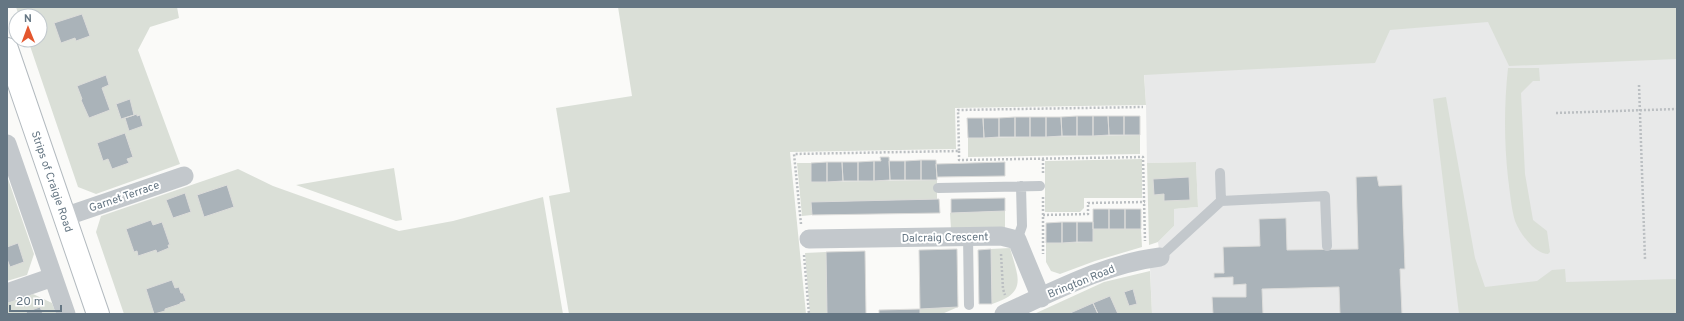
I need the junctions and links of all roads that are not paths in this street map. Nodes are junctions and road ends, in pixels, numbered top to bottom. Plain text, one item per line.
1 (7, 49) edge
2 (7, 144) edge
3 (1220, 173) dead end
4 (184, 176) dead end
5 (1021, 186) junction
6 (1042, 186) road end
7 (938, 188) dead end
8 (1221, 201) junction
9 (64, 217) junction
10 (968, 236) junction
11 (1009, 238) junction
12 (805, 241) road end
13 (1327, 246) dead end
14 (1152, 258) joint
15 (53, 277) junction
16 (7, 292) edge
17 (1041, 298) junction
18 (969, 305) dead end
19 (1007, 312) edge
20 (66, 314) edge
21 (98, 314) edge

1 - 9 street, Strips of Craigie Road
2 - 15 street
3 - 8 lane
4 - 9 street, Garnet Terrace
5 - 6 lane
5 - 7 lane
5 - 11 lane
8 - 13 lane
8 - 14 lane
9 - 21 street, Strips of Craigie Road
10 - 11 street, Dalcraig Crescent
10 - 12 street, Dalcraig Crescent
10 - 18 lane
11 - 17 street
14 - 17 street, Brington Road
15 - 16 street
15 - 20 street
17 - 19 street, Brington Road

